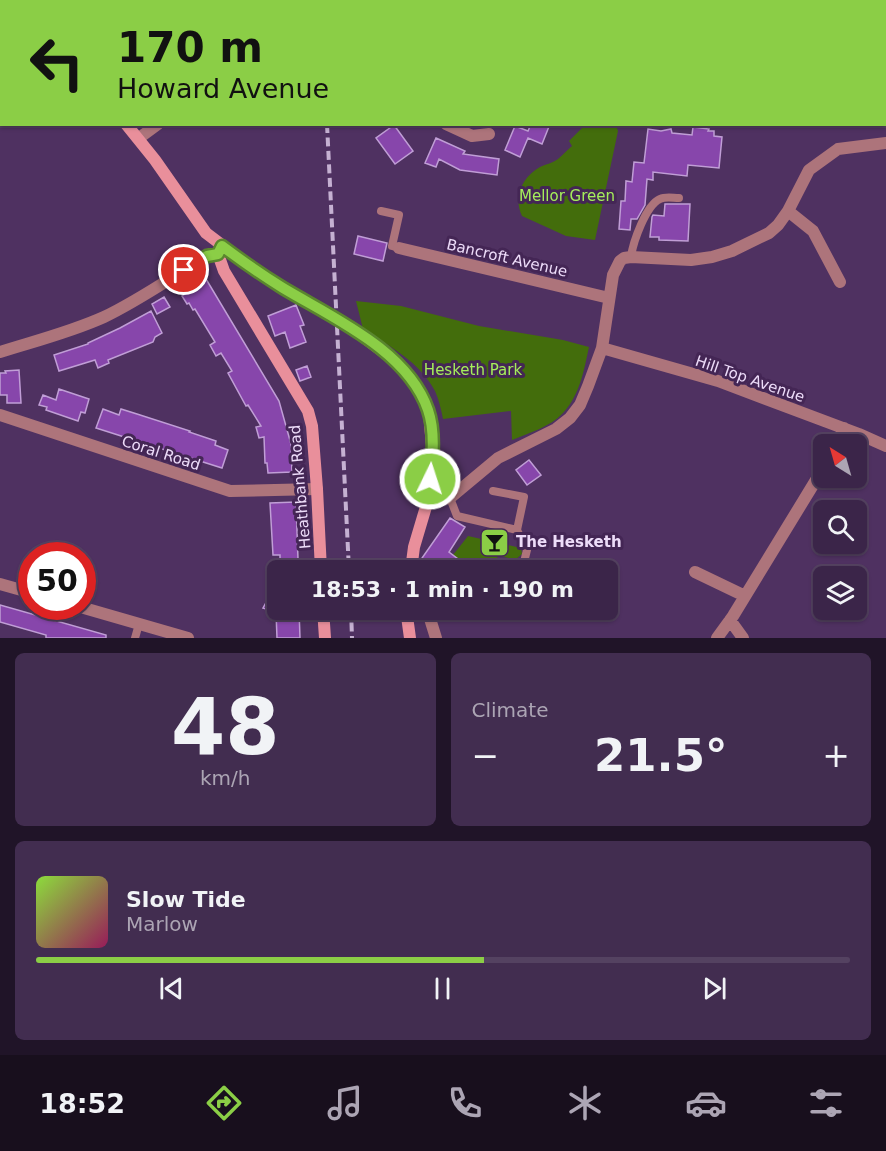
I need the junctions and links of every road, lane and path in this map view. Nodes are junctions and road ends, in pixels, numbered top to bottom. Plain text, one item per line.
1 (128, 126) edge
2 (155, 126) edge
3 (450, 126) edge
4 (489, 134) dead end
5 (138, 138) junction
6 (886, 143) edge
7 (679, 198) dead end
8 (381, 211) dead end
9 (788, 211) junction
10 (399, 248) joint
11 (220, 250) junction
12 (632, 257) junction
13 (840, 282) dead end
14 (609, 298) junction
15 (602, 348) junction
16 (0, 352) edge
17 (0, 415) edge
18 (844, 428) junction
19 (841, 434) edge
20 (886, 446) edge
21 (813, 485) edge
22 (317, 489) junction
23 (493, 490) dead end
24 (450, 498) junction
25 (428, 500) junction
26 (517, 530) junction
27 (321, 560) edge
28 (412, 560) edge
29 (524, 560) edge
30 (695, 572) dead end
31 (0, 584) edge
32 (18, 589) edge
33 (745, 596) junction
34 (96, 612) edge
35 (324, 620) edge
36 (408, 620) edge
37 (431, 620) edge
38 (730, 620) junction
39 (139, 624) junction
40 (135, 638) edge
41 (188, 638) edge
42 (325, 638) edge
43 (410, 638) edge
44 (436, 638) edge
45 (717, 638) edge
46 (743, 638) edge

1 - 5 main road
2 - 5 street
3 - 4 street
5 - 11 main road
6 - 9 street
7 - 12 lane
8 - 10 lane
9 - 12 street
9 - 13 street
10 - 14 street, Bancroft Avenue
11 - 16 street
11 - 22 main road, Heathbank Road
11 - 25 main road
12 - 14 street
14 - 15 street
15 - 18 street, Hill Top Avenue
15 - 24 street
17 - 22 street, Coral Road
18 - 19 street
18 - 20 street, Hill Top Avenue
21 - 33 street
22 - 27 main road, Heathbank Road
23 - 26 lane
24 - 25 street
24 - 26 lane
25 - 28 main road
26 - 29 lane
30 - 33 street
31 - 32 street
33 - 38 street
34 - 39 street
35 - 42 main road
36 - 43 main road
37 - 44 street
38 - 45 street
38 - 46 street
39 - 40 lane
39 - 41 street

